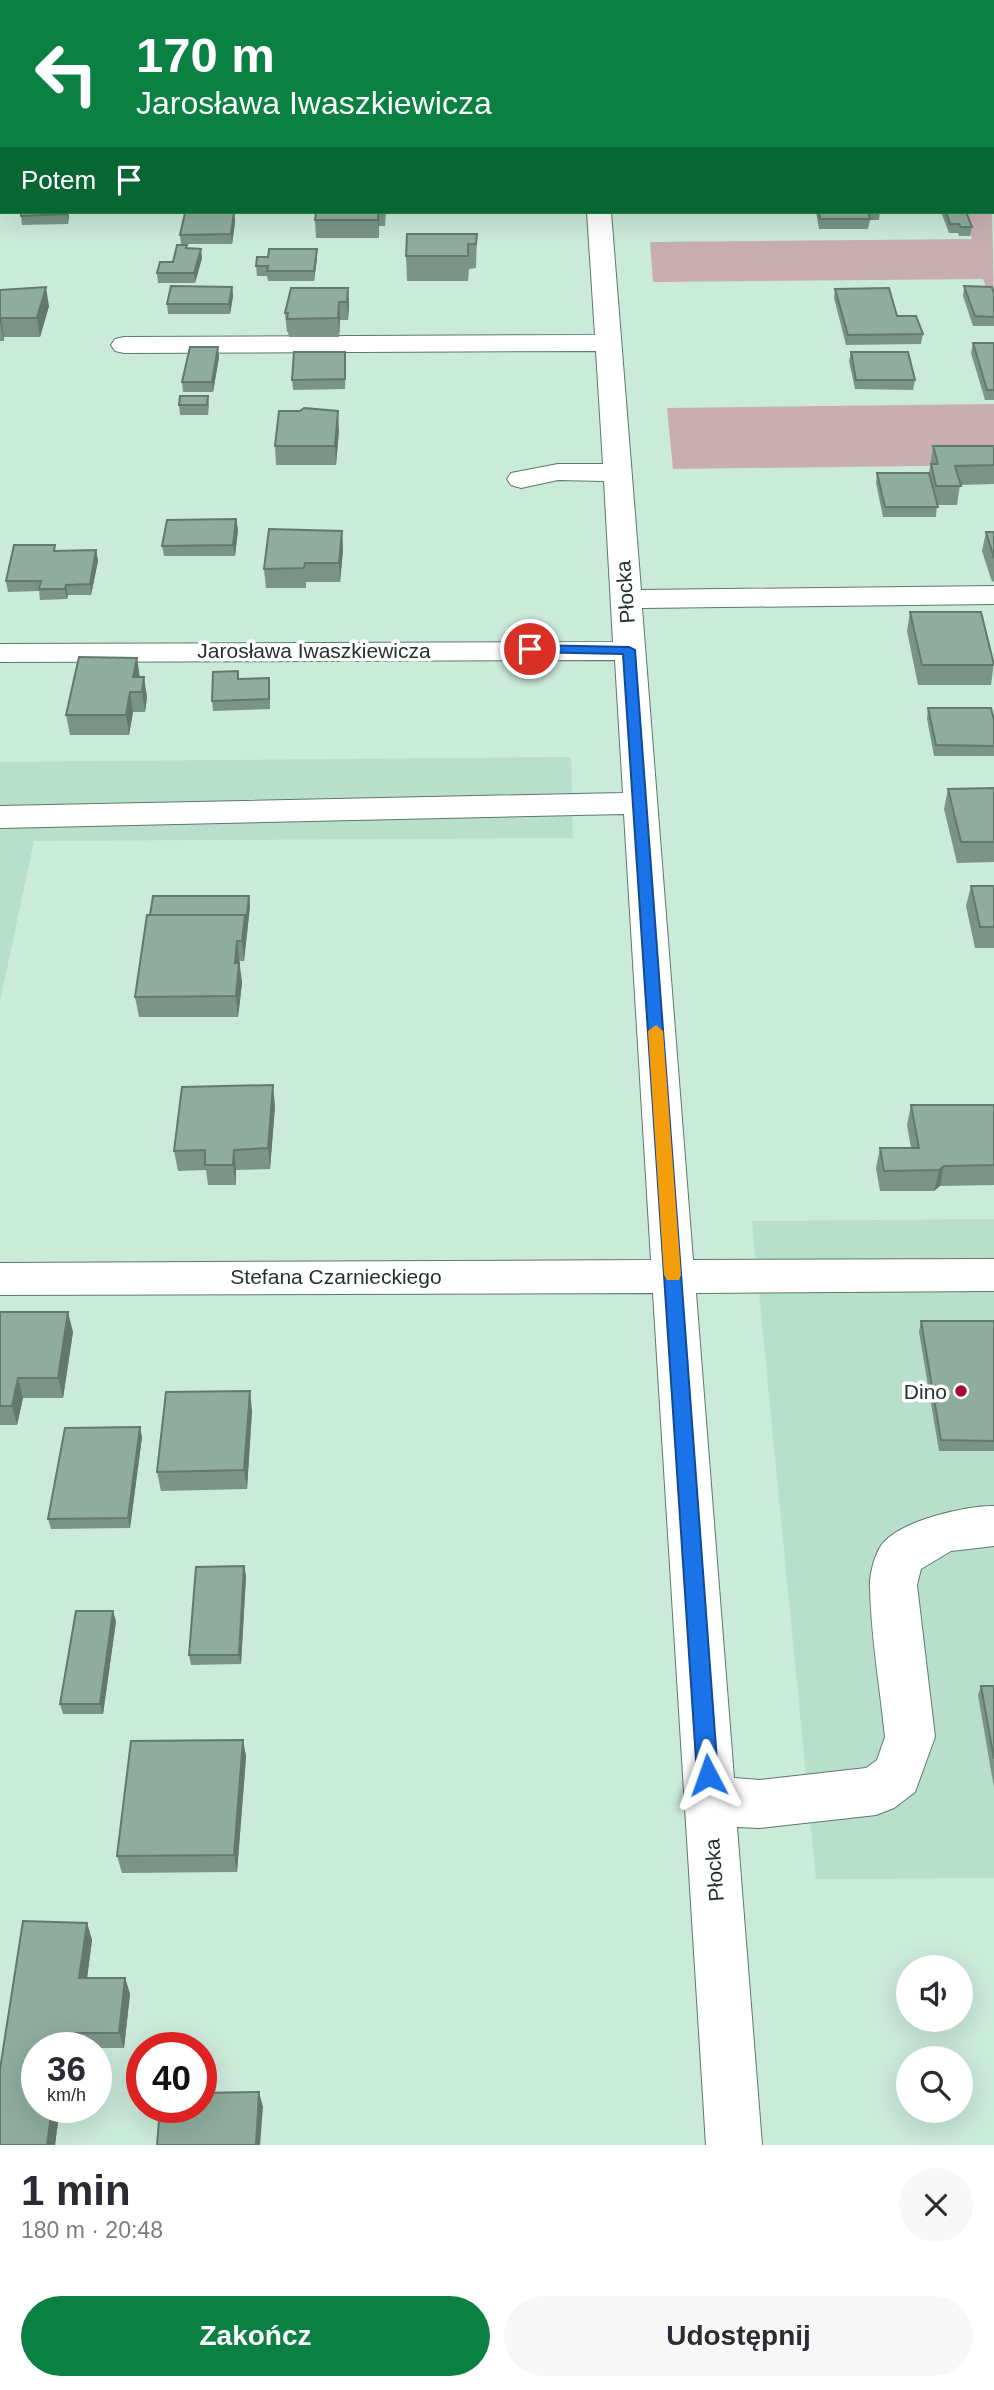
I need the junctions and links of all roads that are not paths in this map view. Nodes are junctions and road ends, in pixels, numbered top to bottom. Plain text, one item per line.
1 (599, 214) edge
2 (608, 343) junction
3 (124, 345) dead end
4 (617, 473) junction
5 (521, 479) dead end
6 (994, 595) edge
7 (626, 599) junction
8 (629, 650) junction
9 (0, 653) edge
10 (640, 803) junction
11 (0, 817) edge
12 (673, 1275) junction
13 (994, 1275) edge
14 (0, 1279) edge
15 (994, 1526) edge
16 (710, 1801) junction
17 (734, 2145) edge

1 - 2 street, Płocka
2 - 3 street
2 - 4 street, Płocka
4 - 5 street
4 - 7 street, Płocka
6 - 7 street
7 - 8 street, Płocka
8 - 9 street, Jarosława Iwaszkiewicza
8 - 10 street, Płocka
10 - 11 street
10 - 12 street, Płocka
12 - 13 street, Stefana Czarnieckiego
12 - 14 street, Stefana Czarnieckiego
12 - 16 street, Płocka
15 - 16 street
16 - 17 street, Płocka

